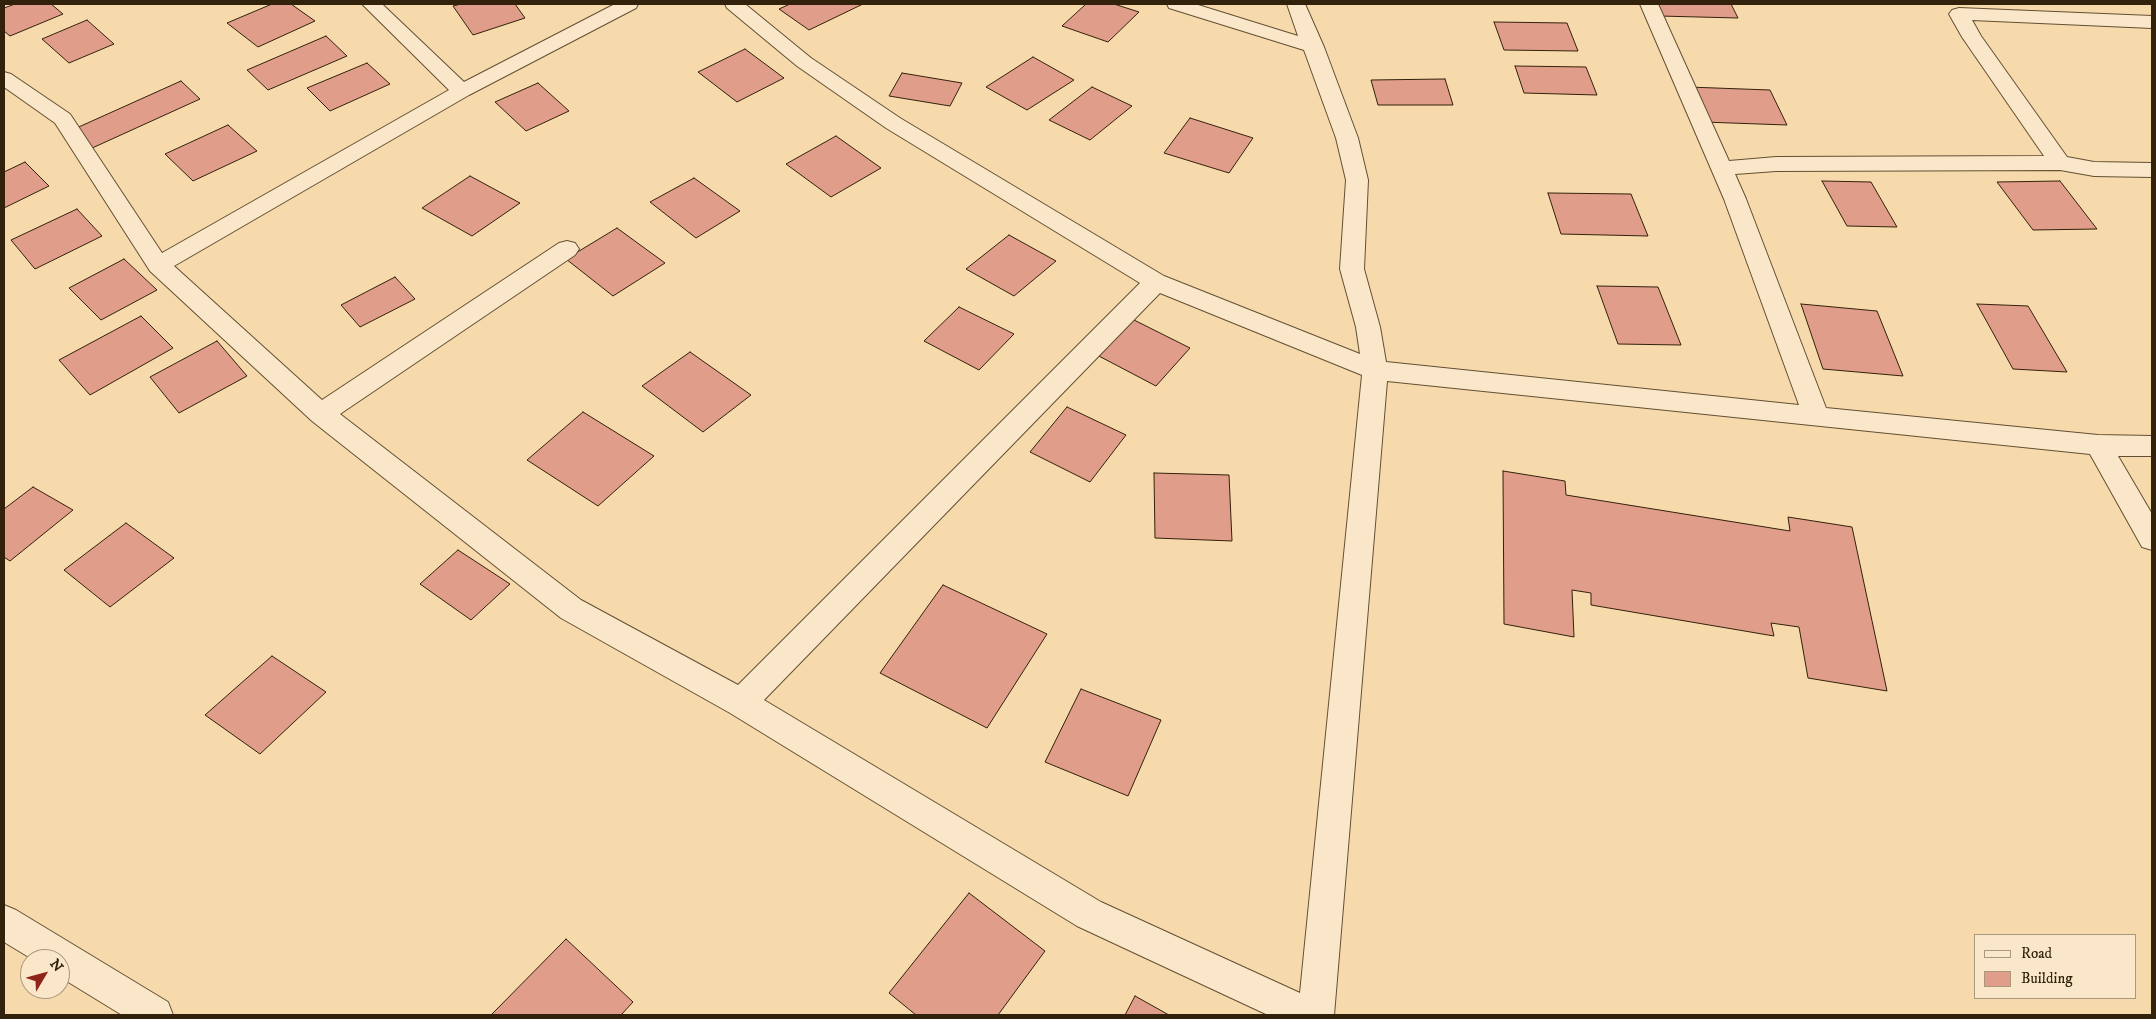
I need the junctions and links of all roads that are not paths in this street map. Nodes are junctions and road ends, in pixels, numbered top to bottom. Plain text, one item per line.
1 (371, 4) edge
2 (629, 4) edge
3 (734, 4) edge
4 (1176, 4) edge
5 (1296, 4) edge
6 (1649, 4) edge
7 (1955, 9) edge
8 (2152, 22) edge
9 (1314, 47) junction
10 (4, 78) edge
11 (462, 91) junction
12 (2060, 163) junction
13 (1721, 168) junction
14 (2152, 170) edge
15 (567, 249) dead end
16 (158, 265) junction
17 (1156, 282) junction
18 (1375, 370) junction
19 (321, 414) junction
20 (1816, 417) junction
21 (2098, 445) junction
22 (2152, 446) edge
23 (2152, 539) edge
24 (741, 703) junction
25 (4, 922) edge
26 (155, 1015) edge
27 (1308, 1015) edge
28 (1316, 1015) edge

1 - 11 street
2 - 11 street
3 - 17 street
4 - 9 street
5 - 9 street
6 - 13 street
7 - 8 street
7 - 12 street
9 - 18 street
10 - 16 street
11 - 16 street
12 - 13 street
12 - 14 street
13 - 20 street
15 - 19 street
16 - 19 street
17 - 18 street
17 - 24 street
18 - 20 street
18 - 28 street
19 - 24 street
20 - 21 street
21 - 22 street
21 - 23 street
24 - 27 street
25 - 26 street

